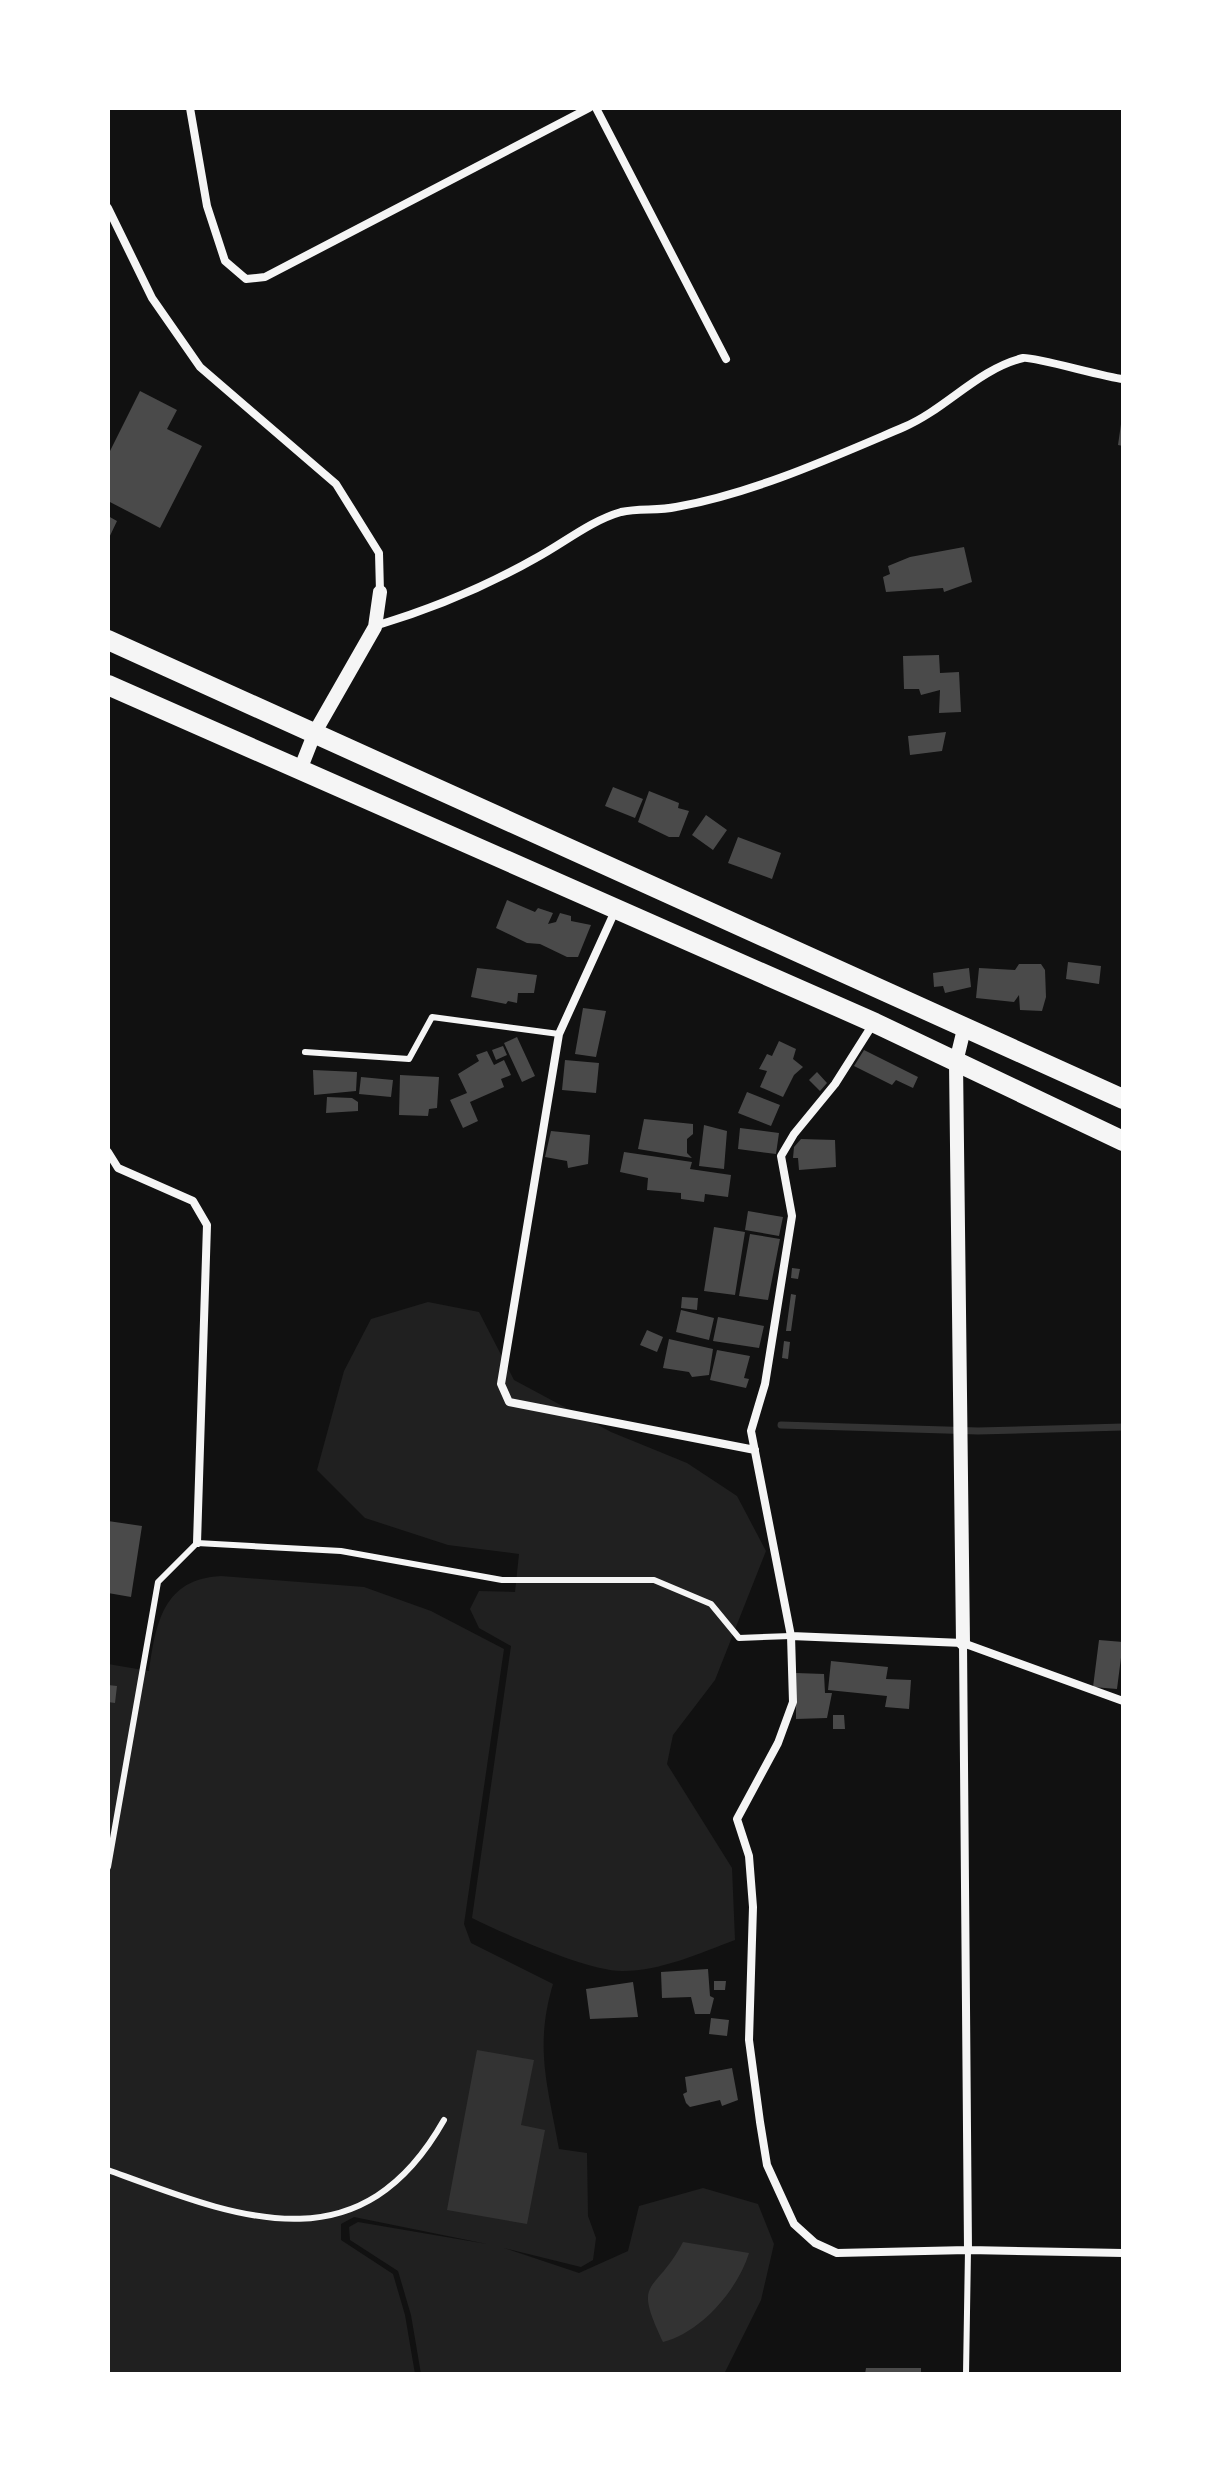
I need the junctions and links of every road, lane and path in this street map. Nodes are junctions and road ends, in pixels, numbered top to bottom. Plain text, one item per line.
1 (190, 108) edge
2 (589, 108) edge
3 (596, 108) edge
4 (108, 208) edge
5 (726, 359) dead end
6 (1123, 379) edge
7 (380, 592) joint
8 (375, 627) junction
9 (108, 640) edge
10 (108, 685) edge
11 (315, 732) junction
12 (300, 770) junction
13 (615, 910) junction
14 (875, 1023) junction
15 (965, 1025) junction
16 (559, 1034) junction
17 (305, 1052) dead end
18 (956, 1062) junction
19 (1123, 1099) edge
20 (1123, 1141) edge
21 (108, 1152) edge
22 (755, 1450) junction
23 (197, 1543) junction
24 (791, 1636) junction
25 (963, 1643) junction
26 (1123, 1701) edge
27 (108, 1808) edge
28 (118, 1809) junction
29 (108, 1867) edge
30 (444, 2120) dead end
31 (108, 2170) edge
32 (968, 2250) junction
33 (1123, 2253) edge
34 (966, 2374) edge

1 - 2 street
3 - 5 street
4 - 7 street
6 - 8 street
7 - 8 street
8 - 11 street
9 - 11 main road
10 - 12 main road
11 - 12 street
11 - 15 main road
12 - 13 main road
13 - 14 main road
13 - 16 street
14 - 18 main road
14 - 22 street
15 - 18 street
15 - 19 main road
16 - 17 lane
16 - 22 street
18 - 20 main road
18 - 25 street
21 - 23 street
22 - 24 street
23 - 24 lane
23 - 28 lane
24 - 25 street
24 - 32 street
25 - 26 street
25 - 32 street
27 - 28 lane
28 - 29 lane
30 - 31 lane
32 - 33 street
32 - 34 lane

